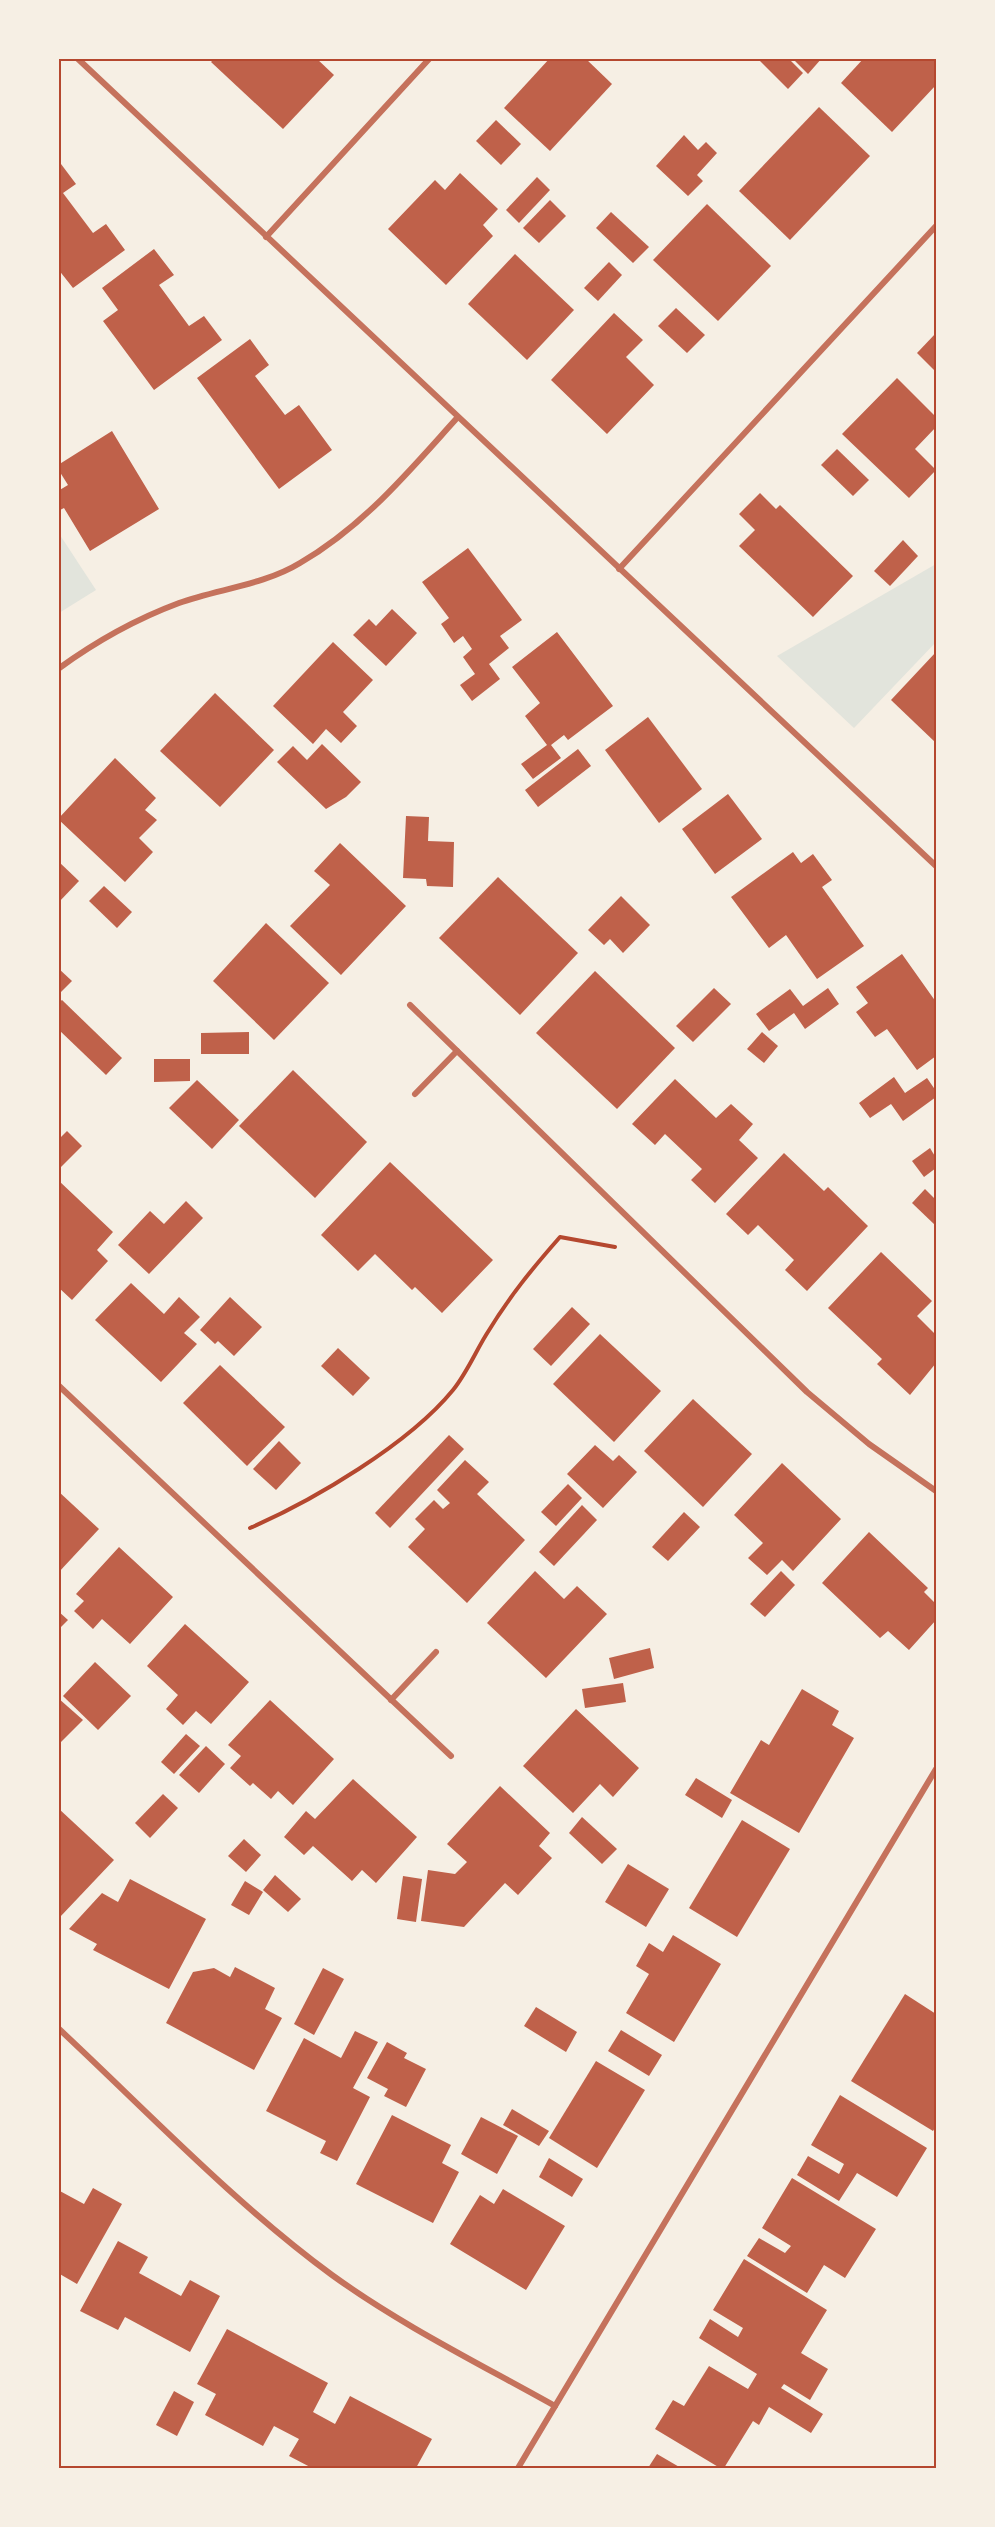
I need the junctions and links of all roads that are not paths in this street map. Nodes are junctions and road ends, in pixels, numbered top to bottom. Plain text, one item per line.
1 (77, 58) edge
2 (430, 58) edge
3 (936, 226) edge
4 (266, 237) junction
5 (457, 418) junction
6 (619, 569) junction
7 (58, 669) edge
8 (936, 866) edge
9 (410, 1005) dead end
10 (457, 1051) junction
11 (415, 1094) dead end
12 (58, 1385) edge
13 (936, 1491) edge
14 (436, 1652) dead end
15 (391, 1700) junction
16 (451, 1756) dead end
17 (936, 1769) edge
18 (58, 2028) edge
19 (555, 2406) junction
20 (518, 2469) edge

1 - 4 street
2 - 4 street
3 - 6 street
4 - 5 street
5 - 6 street
5 - 7 street
6 - 8 street
9 - 10 street
10 - 11 street
10 - 13 street
12 - 15 street
14 - 15 street
15 - 16 street
17 - 19 street
18 - 19 street
19 - 20 street

